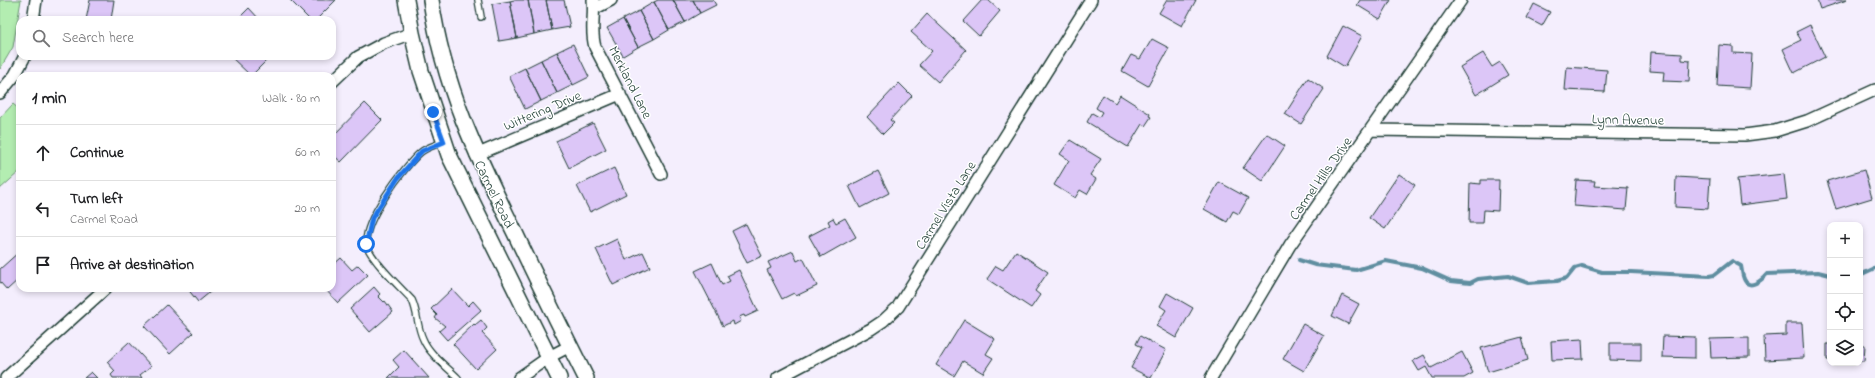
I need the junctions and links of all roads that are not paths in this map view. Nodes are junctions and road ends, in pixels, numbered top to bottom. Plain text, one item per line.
1 (36, 0) edge
2 (406, 0) edge
3 (431, 0) edge
4 (478, 0) edge
5 (611, 0) edge
6 (1091, 0) edge
7 (1461, 0) edge
8 (593, 5) edge
9 (34, 16) edge
10 (481, 16) dead end
11 (412, 33) junction
12 (23, 60) edge
13 (17, 72) edge
14 (16, 73) edge
15 (336, 78) edge
16 (1875, 90) edge
17 (0, 93) edge
18 (620, 94) junction
19 (1372, 130) junction
20 (444, 142) junction
21 (476, 155) junction
22 (661, 174) dead end
23 (102, 292) edge
24 (570, 346) junction
25 (549, 358) junction
26 (6, 378) edge
27 (458, 378) edge
28 (518, 378) edge
29 (559, 378) edge
30 (586, 378) edge
31 (778, 378) edge
32 (1211, 378) edge

1 - 9 street
2 - 11 main road, Carmel Road
3 - 21 main road, Carmel Road
4 - 10 lane
5 - 8 street
6 - 31 street, Carmel Vista Lane
7 - 19 street, Carmel Hills Drive
8 - 18 street, Merkland Lane
11 - 15 street
11 - 20 main road, Carmel Road
12 - 13 street
14 - 17 street
16 - 19 street, Lynn Avenue
18 - 21 street, Wittering Drive
18 - 22 street, Merkland Lane
19 - 32 street, Carmel Hills Drive
20 - 25 main road, Carmel Road
20 - 27 lane
21 - 24 main road, Carmel Road
23 - 26 street
24 - 25 street
24 - 30 main road, Carmel Road
25 - 28 street
25 - 29 main road, Carmel Road

